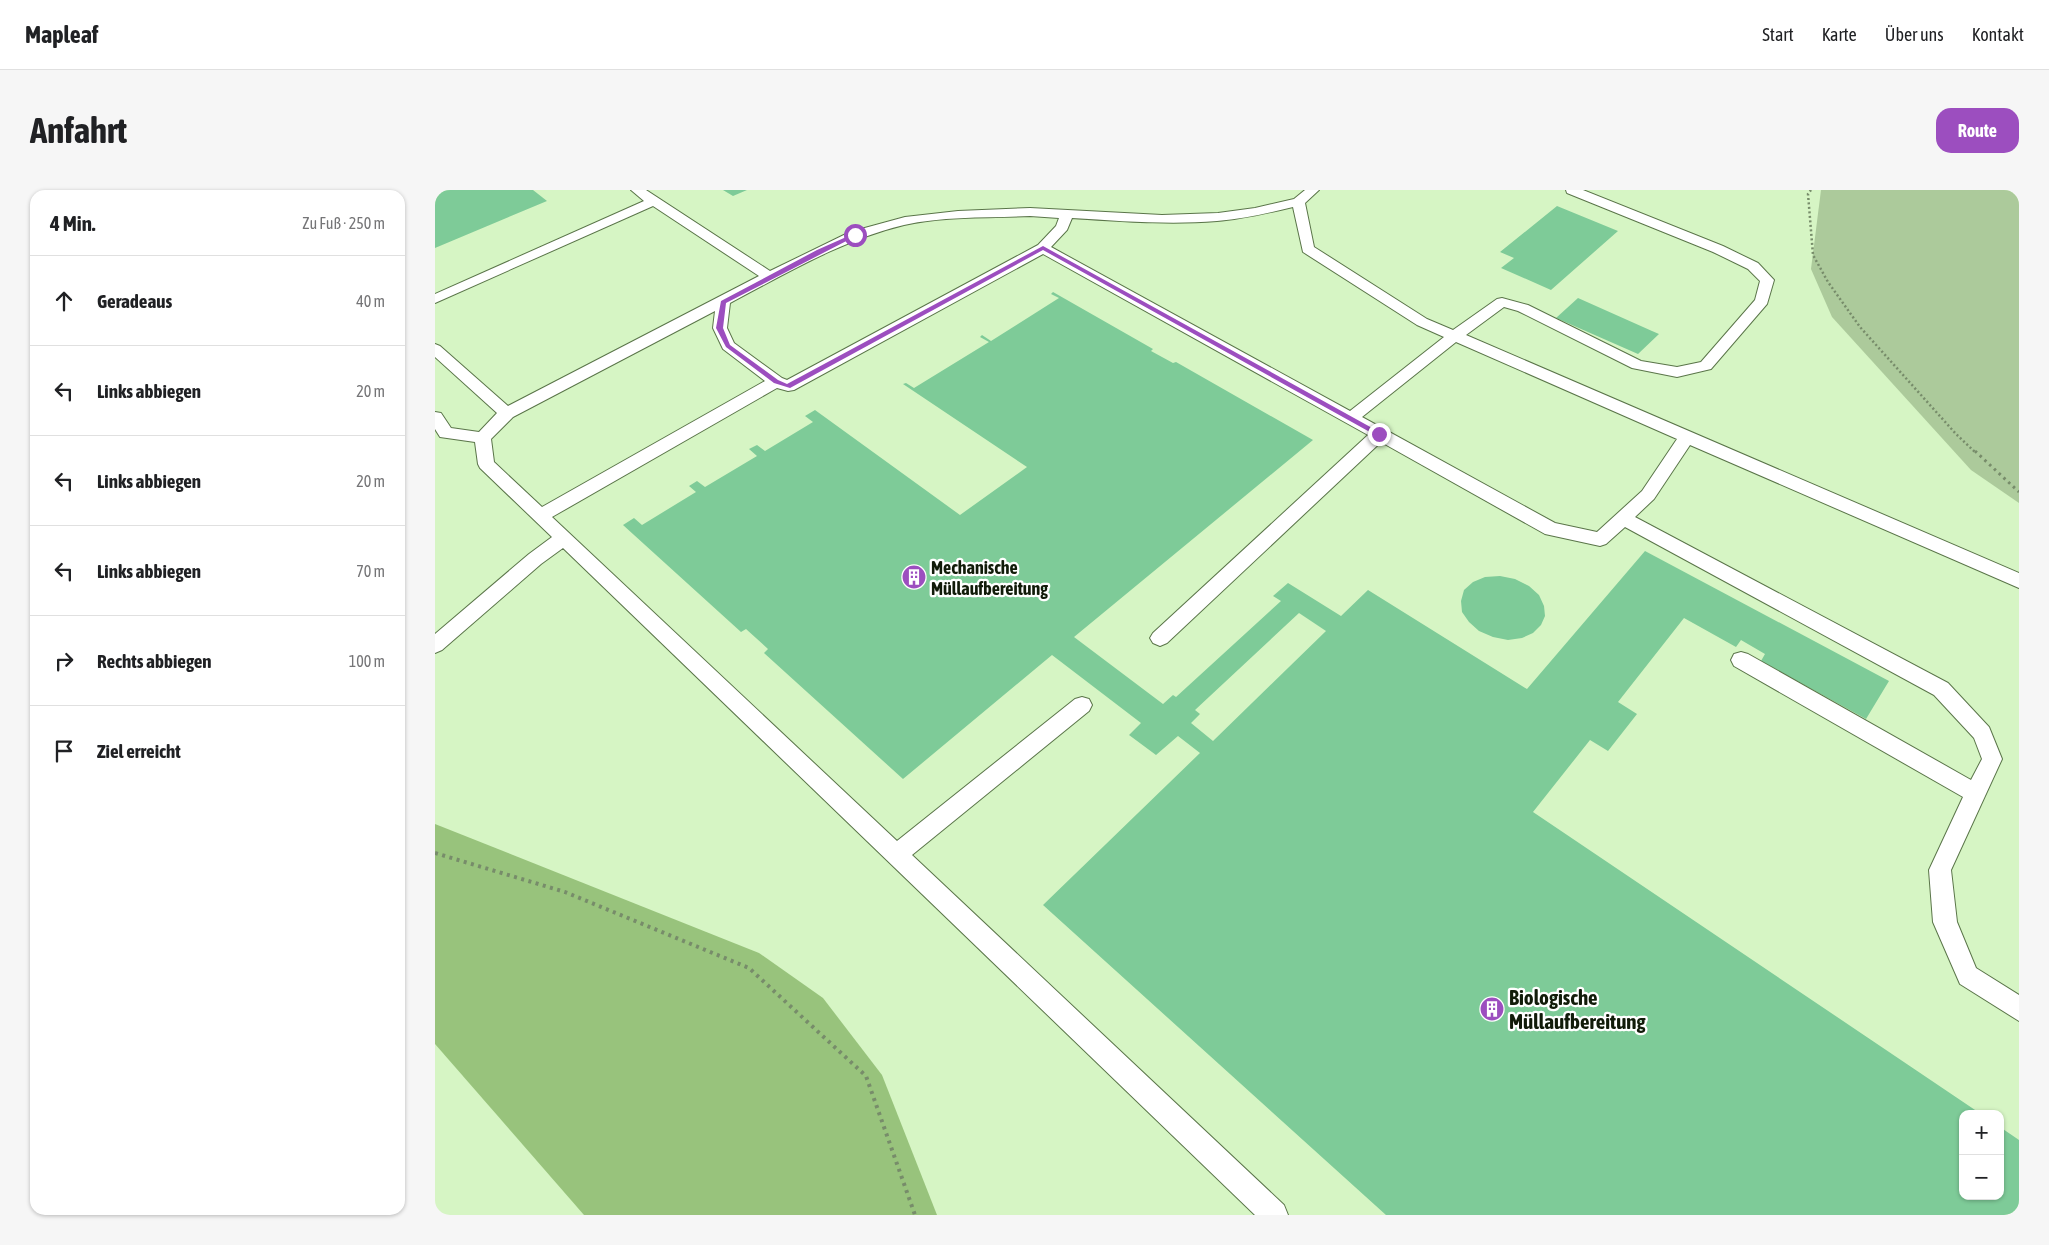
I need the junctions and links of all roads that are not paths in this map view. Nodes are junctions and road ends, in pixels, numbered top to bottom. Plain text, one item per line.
1 (637, 190) edge
2 (1313, 190) edge
3 (1572, 190) edge
4 (654, 201) junction
5 (1298, 202) junction
6 (1067, 214) junction
7 (1043, 248) junction
8 (769, 277) junction
9 (435, 299) edge
10 (723, 302) junction
11 (1455, 336) junction
12 (435, 349) edge
13 (776, 382) junction
14 (507, 413) junction
15 (435, 417) edge
16 (1351, 418) junction
17 (1379, 434) junction
18 (1687, 437) junction
19 (483, 438) junction
20 (541, 515) junction
21 (1623, 518) junction
22 (564, 538) junction
23 (2019, 581) edge
24 (1160, 638) dead end
25 (435, 645) edge
26 (1741, 660) dead end
27 (1082, 705) dead end
28 (1975, 794) junction
29 (896, 855) junction
30 (2019, 1009) edge
31 (1274, 1215) edge

1 - 4 lane
2 - 5 lane
3 - 11 lane
4 - 8 lane
4 - 9 lane
5 - 6 lane
5 - 11 lane
6 - 7 lane
6 - 8 lane
7 - 13 lane
7 - 16 lane
8 - 10 lane
10 - 13 lane
10 - 14 lane
11 - 16 lane
11 - 18 lane
12 - 14 lane
13 - 20 lane
14 - 19 lane
15 - 19 lane
16 - 17 lane
17 - 21 lane
17 - 24 lane
18 - 21 lane
18 - 23 lane
19 - 20 lane
20 - 22 lane
21 - 28 lane
22 - 25 lane
22 - 29 lane
26 - 28 lane
27 - 29 lane
28 - 30 lane
29 - 31 lane

